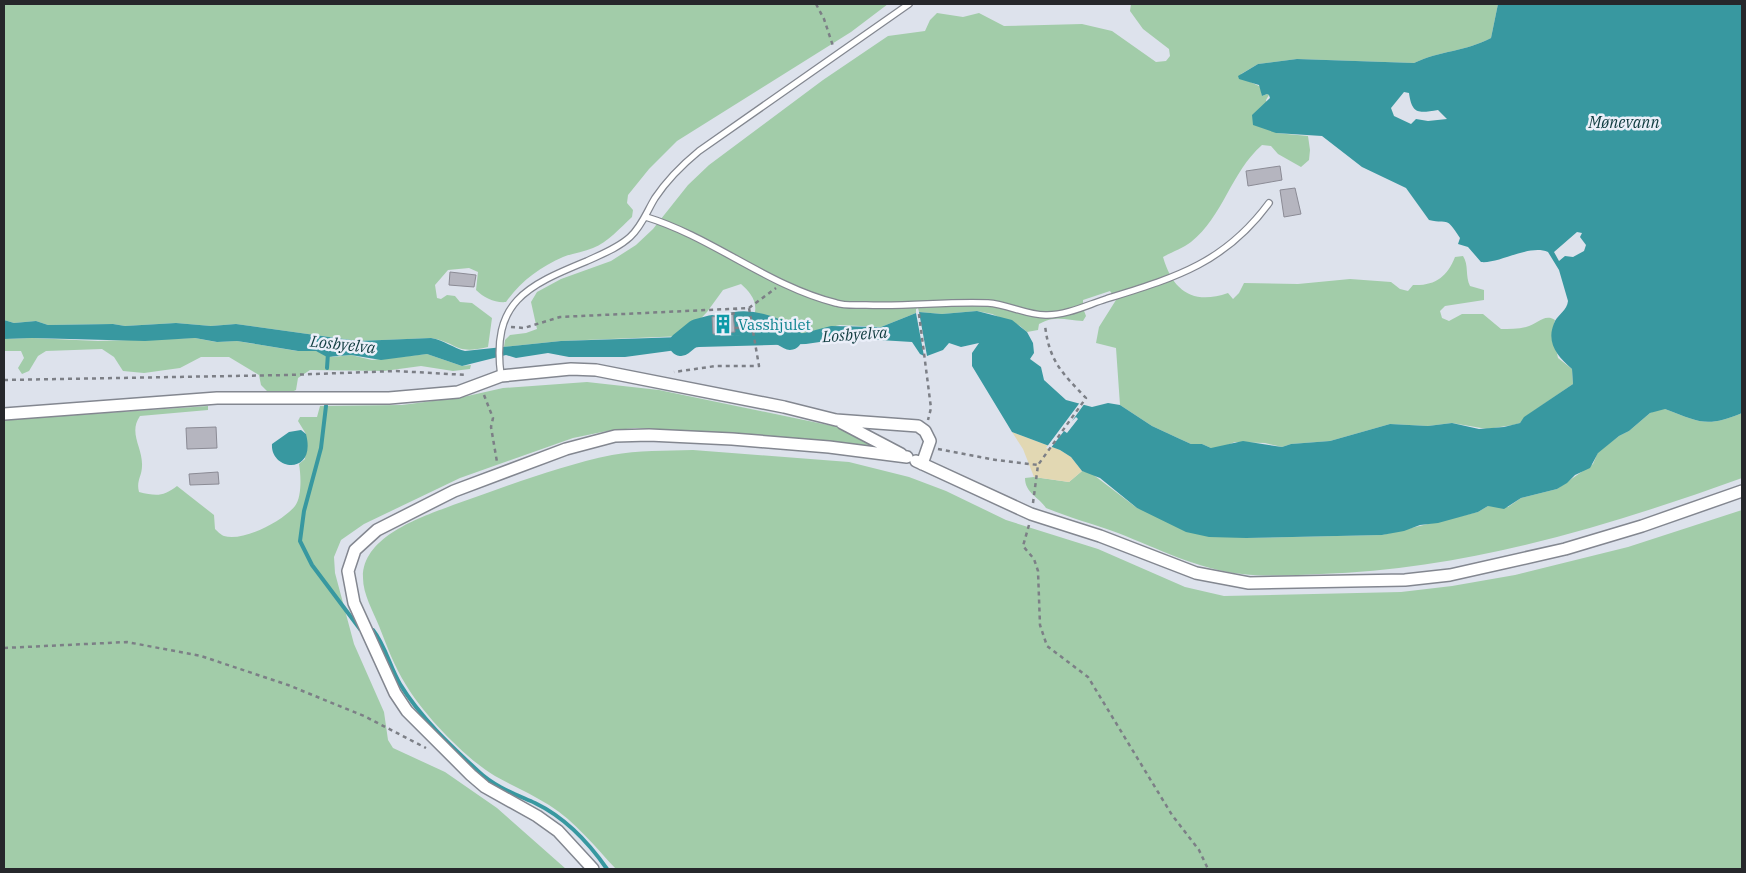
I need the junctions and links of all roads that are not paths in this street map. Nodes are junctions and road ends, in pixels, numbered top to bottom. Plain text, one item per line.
1 (909, 4) edge
2 (1269, 203) dead end
3 (646, 217) junction
4 (501, 376) junction
5 (4, 414) edge
6 (836, 420) junction
7 (907, 458) junction
8 (922, 464) junction
9 (1742, 491) edge
10 (592, 869) edge

1 - 3 lane
2 - 3 lane
3 - 4 lane
4 - 5 street
4 - 6 street
6 - 7 street
6 - 8 street
7 - 8 street
7 - 10 street
8 - 9 street

